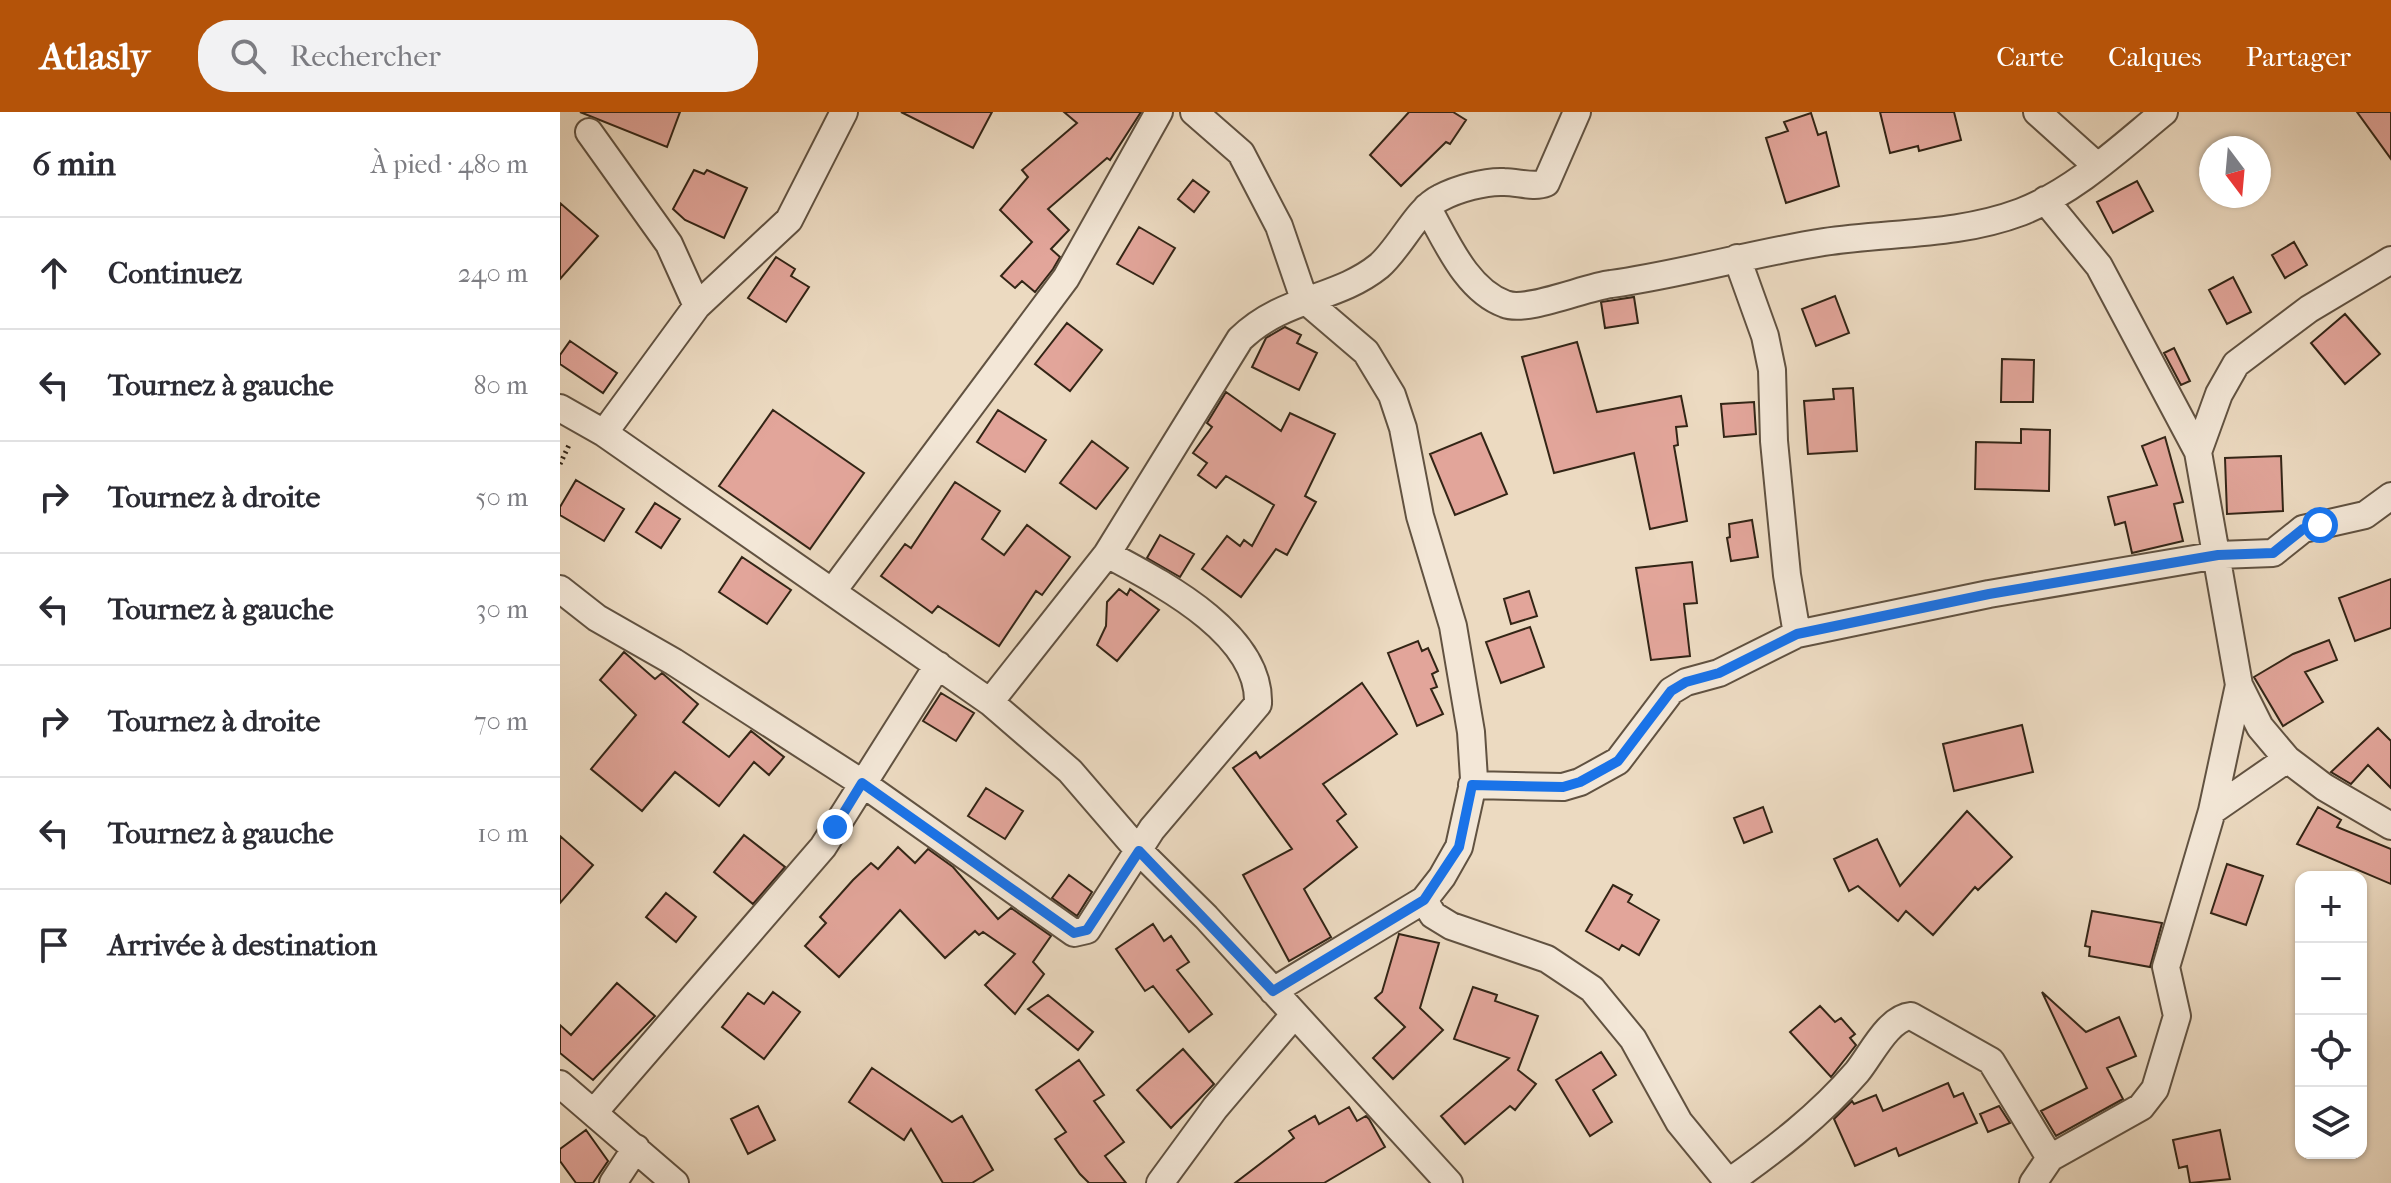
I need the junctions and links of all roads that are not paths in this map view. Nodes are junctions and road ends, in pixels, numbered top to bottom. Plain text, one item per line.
1 (844, 112) edge
2 (1159, 112) edge
3 (1194, 112) edge
4 (1577, 112) edge
5 (2037, 112) edge
6 (2164, 112) edge
7 (589, 132) dead end
8 (2097, 166) junction
9 (2045, 200) junction
10 (1427, 207) junction
11 (1737, 258) junction
12 (2391, 260) edge
13 (1304, 299) junction
14 (697, 306) junction
15 (560, 408) edge
16 (604, 433) junction
17 (2198, 452) junction
18 (2391, 496) edge
19 (1107, 554) junction
20 (2218, 555) junction
21 (560, 589) edge
22 (832, 592) junction
23 (1797, 634) junction
24 (938, 665) junction
25 (2239, 685) junction
26 (990, 702) junction
27 (2287, 759) junction
28 (862, 783) junction
29 (1472, 785) junction
30 (2212, 811) junction
31 (2391, 826) edge
32 (1139, 851) junction
33 (1424, 900) junction
34 (1273, 991) junction
35 (1294, 1015) junction
36 (560, 1084) edge
37 (595, 1111) junction
38 (636, 1148) junction
39 (2050, 1158) junction
40 (1441, 1180) edge
41 (1729, 1182) edge
42 (613, 1183) edge
43 (675, 1183) edge
44 (1160, 1183) edge
45 (2033, 1183) edge

1 - 14 street
2 - 22 street
3 - 13 street
4 - 10 street
5 - 8 street
6 - 8 street
7 - 14 street
8 - 9 street
9 - 11 street
9 - 17 street
10 - 11 street
10 - 13 street
11 - 23 street
12 - 17 street
13 - 19 street
13 - 29 street
14 - 16 street
15 - 16 street
16 - 22 street
17 - 20 street
18 - 20 street
19 - 26 street
19 - 32 street
20 - 23 street
20 - 25 street
21 - 28 street
22 - 24 street
23 - 29 street
24 - 26 street
24 - 28 street
25 - 27 street
25 - 30 street
26 - 32 street
27 - 30 street
27 - 31 street
28 - 32 street
28 - 37 street
29 - 33 street
30 - 39 street
32 - 34 street
33 - 34 street
33 - 41 street
34 - 35 street
35 - 40 street
35 - 44 street
36 - 37 street
37 - 38 street
38 - 42 street
38 - 43 street
39 - 41 street
39 - 45 street

